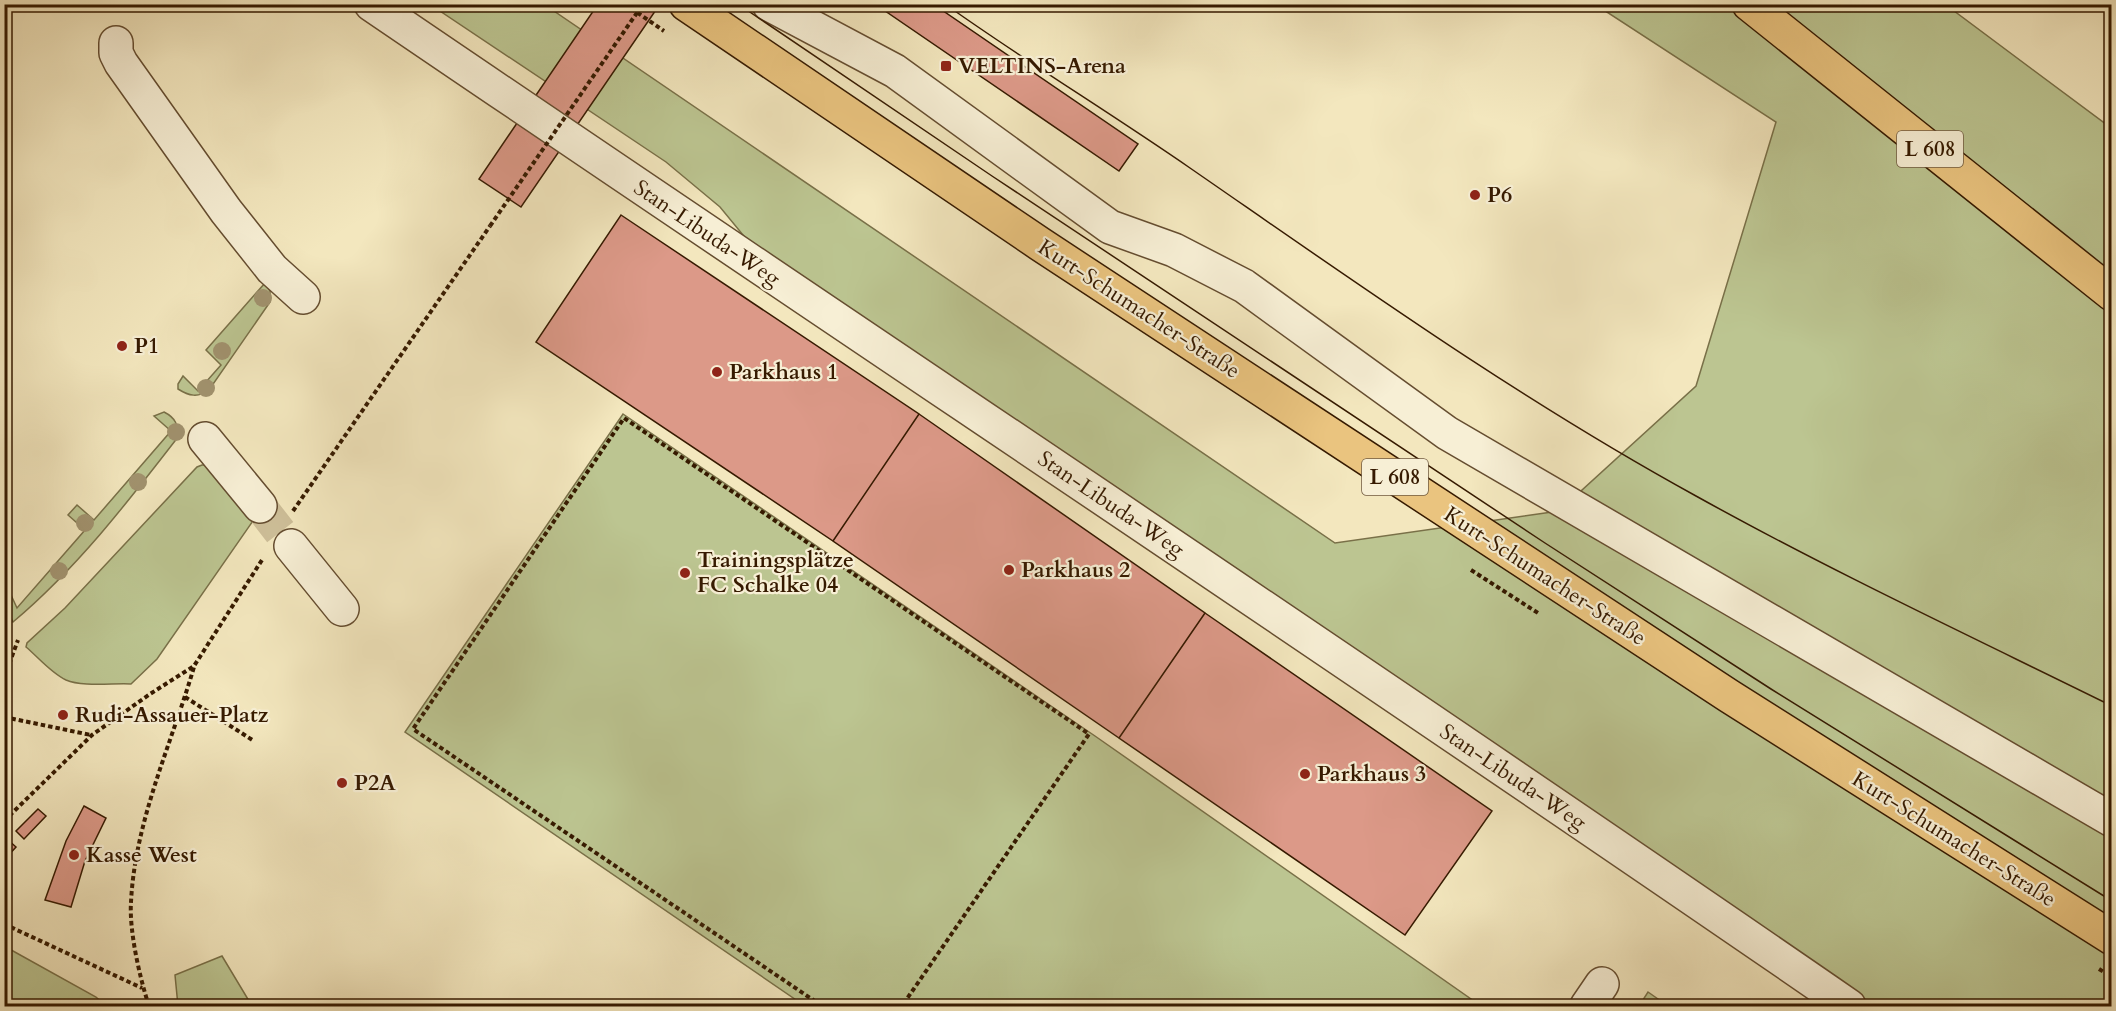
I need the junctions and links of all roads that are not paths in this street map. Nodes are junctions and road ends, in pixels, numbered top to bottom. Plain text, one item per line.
1 (371, 4) edge
2 (686, 4) edge
3 (769, 4) edge
4 (1749, 4) edge
5 (116, 44) dead end
6 (2112, 294) edge
7 (303, 297) dead end
8 (205, 439) dead end
9 (260, 506) tunnel mouth
10 (291, 546) tunnel mouth
11 (342, 609) dead end
12 (2112, 820) edge
13 (2112, 938) edge
14 (1849, 1006) edge

1 - 14 street, Stan-Libuda-Weg
2 - 13 main road, Kurt-Schumacher-Straße / L 608
3 - 12 street
4 - 6 main road, L 608
5 - 7 street
8 - 9 street
10 - 11 street

